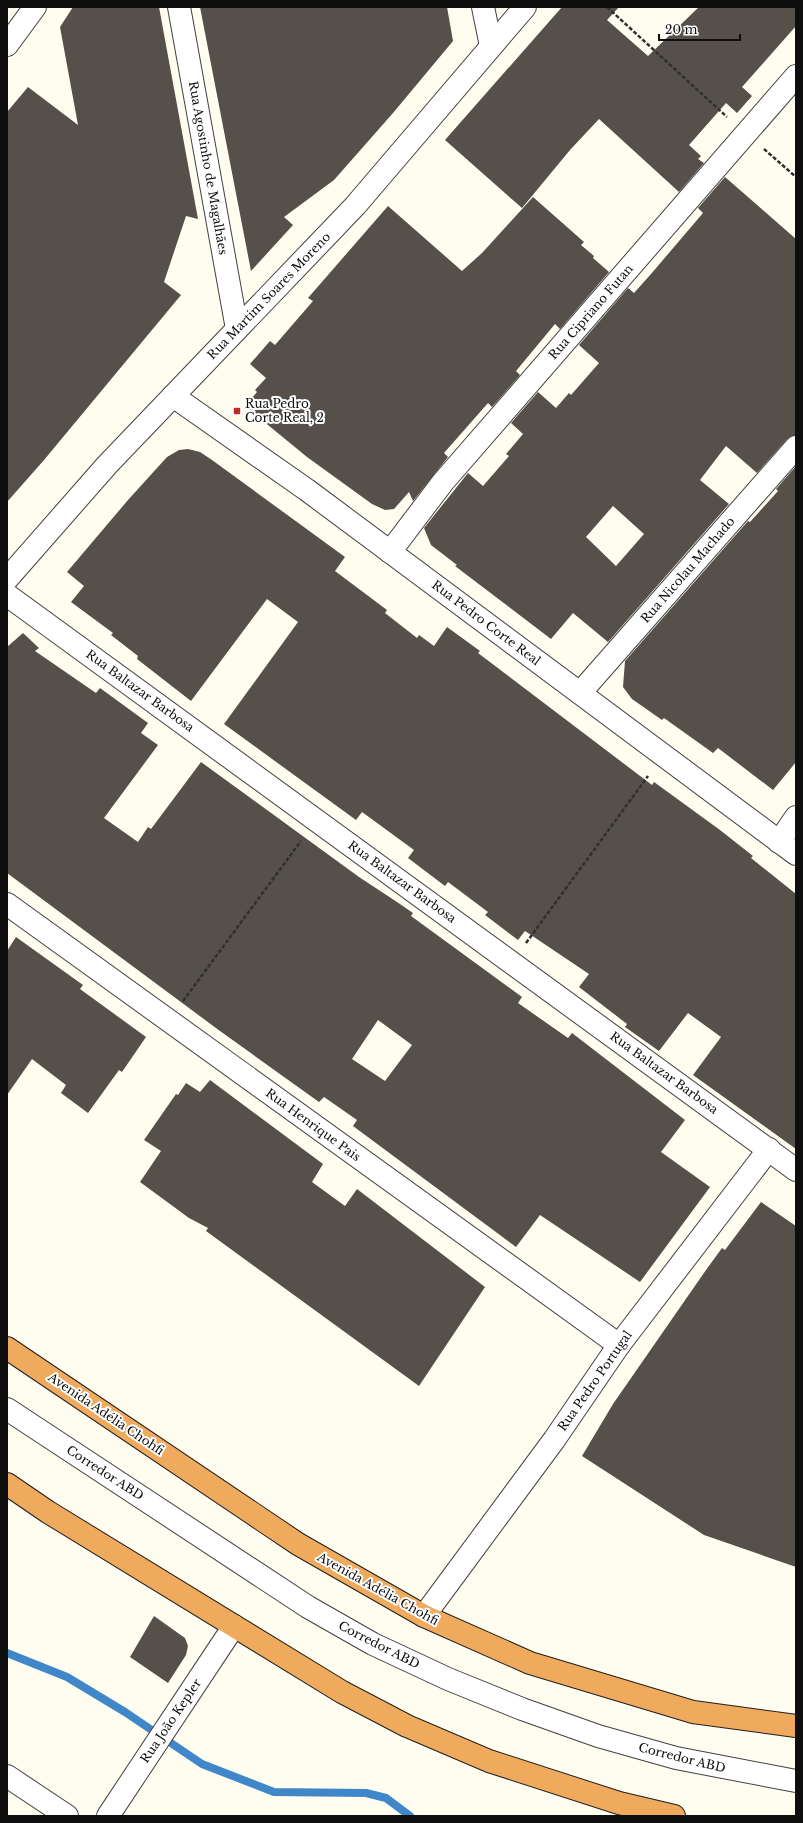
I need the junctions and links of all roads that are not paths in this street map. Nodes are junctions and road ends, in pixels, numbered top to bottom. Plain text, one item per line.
1 (34, 7) edge
2 (179, 7) edge
3 (483, 7) edge
4 (525, 7) edge
5 (7, 45) edge
6 (491, 46) junction
7 (796, 76) edge
8 (237, 329) junction
9 (173, 396) junction
10 (796, 447) edge
11 (390, 552) junction
12 (7, 579) edge
13 (7, 595) edge
14 (580, 694) junction
15 (796, 817) edge
16 (788, 848) edge
17 (7, 904) edge
18 (769, 1149) junction
19 (796, 1170) edge
20 (620, 1345) junction
21 (7, 1348) edge
22 (7, 1409) edge
23 (7, 1484) edge
24 (424, 1616) junction
25 (234, 1626) junction
26 (796, 1726) edge
27 (7, 1776) edge
28 (796, 1781) edge
29 (67, 1816) edge
30 (108, 1816) edge
31 (674, 1816) edge

1 - 5 street
2 - 8 street, Rua Agostinho de Magalhães
3 - 6 street
4 - 6 street, Rua Martim Soares Moreno
6 - 8 street, Rua Martim Soares Moreno
7 - 11 street, Rua Cipriano Futan
8 - 9 street, Rua Martim Soares Moreno
9 - 11 street, Rua Pedro Corte Real
9 - 12 street, Rua Martim Soares Moreno
10 - 14 street, Rua Nicolau Machado
11 - 14 street, Rua Pedro Corte Real
13 - 18 street, Rua Baltazar Barbosa
14 - 16 street, Rua Pedro Corte Real
15 - 16 street
17 - 20 street, Rua Henrique Pais
18 - 19 street, Rua Baltazar Barbosa
18 - 20 street, Rua Pedro Portugal
20 - 24 street, Rua Pedro Portugal
21 - 24 highway, Avenida Adélia Chohfi
22 - 28 street, Corredor ABD
23 - 25 highway
24 - 26 highway, Avenida Adélia Chohfi
25 - 30 street, Rua João Kepler
25 - 31 highway
27 - 29 street

